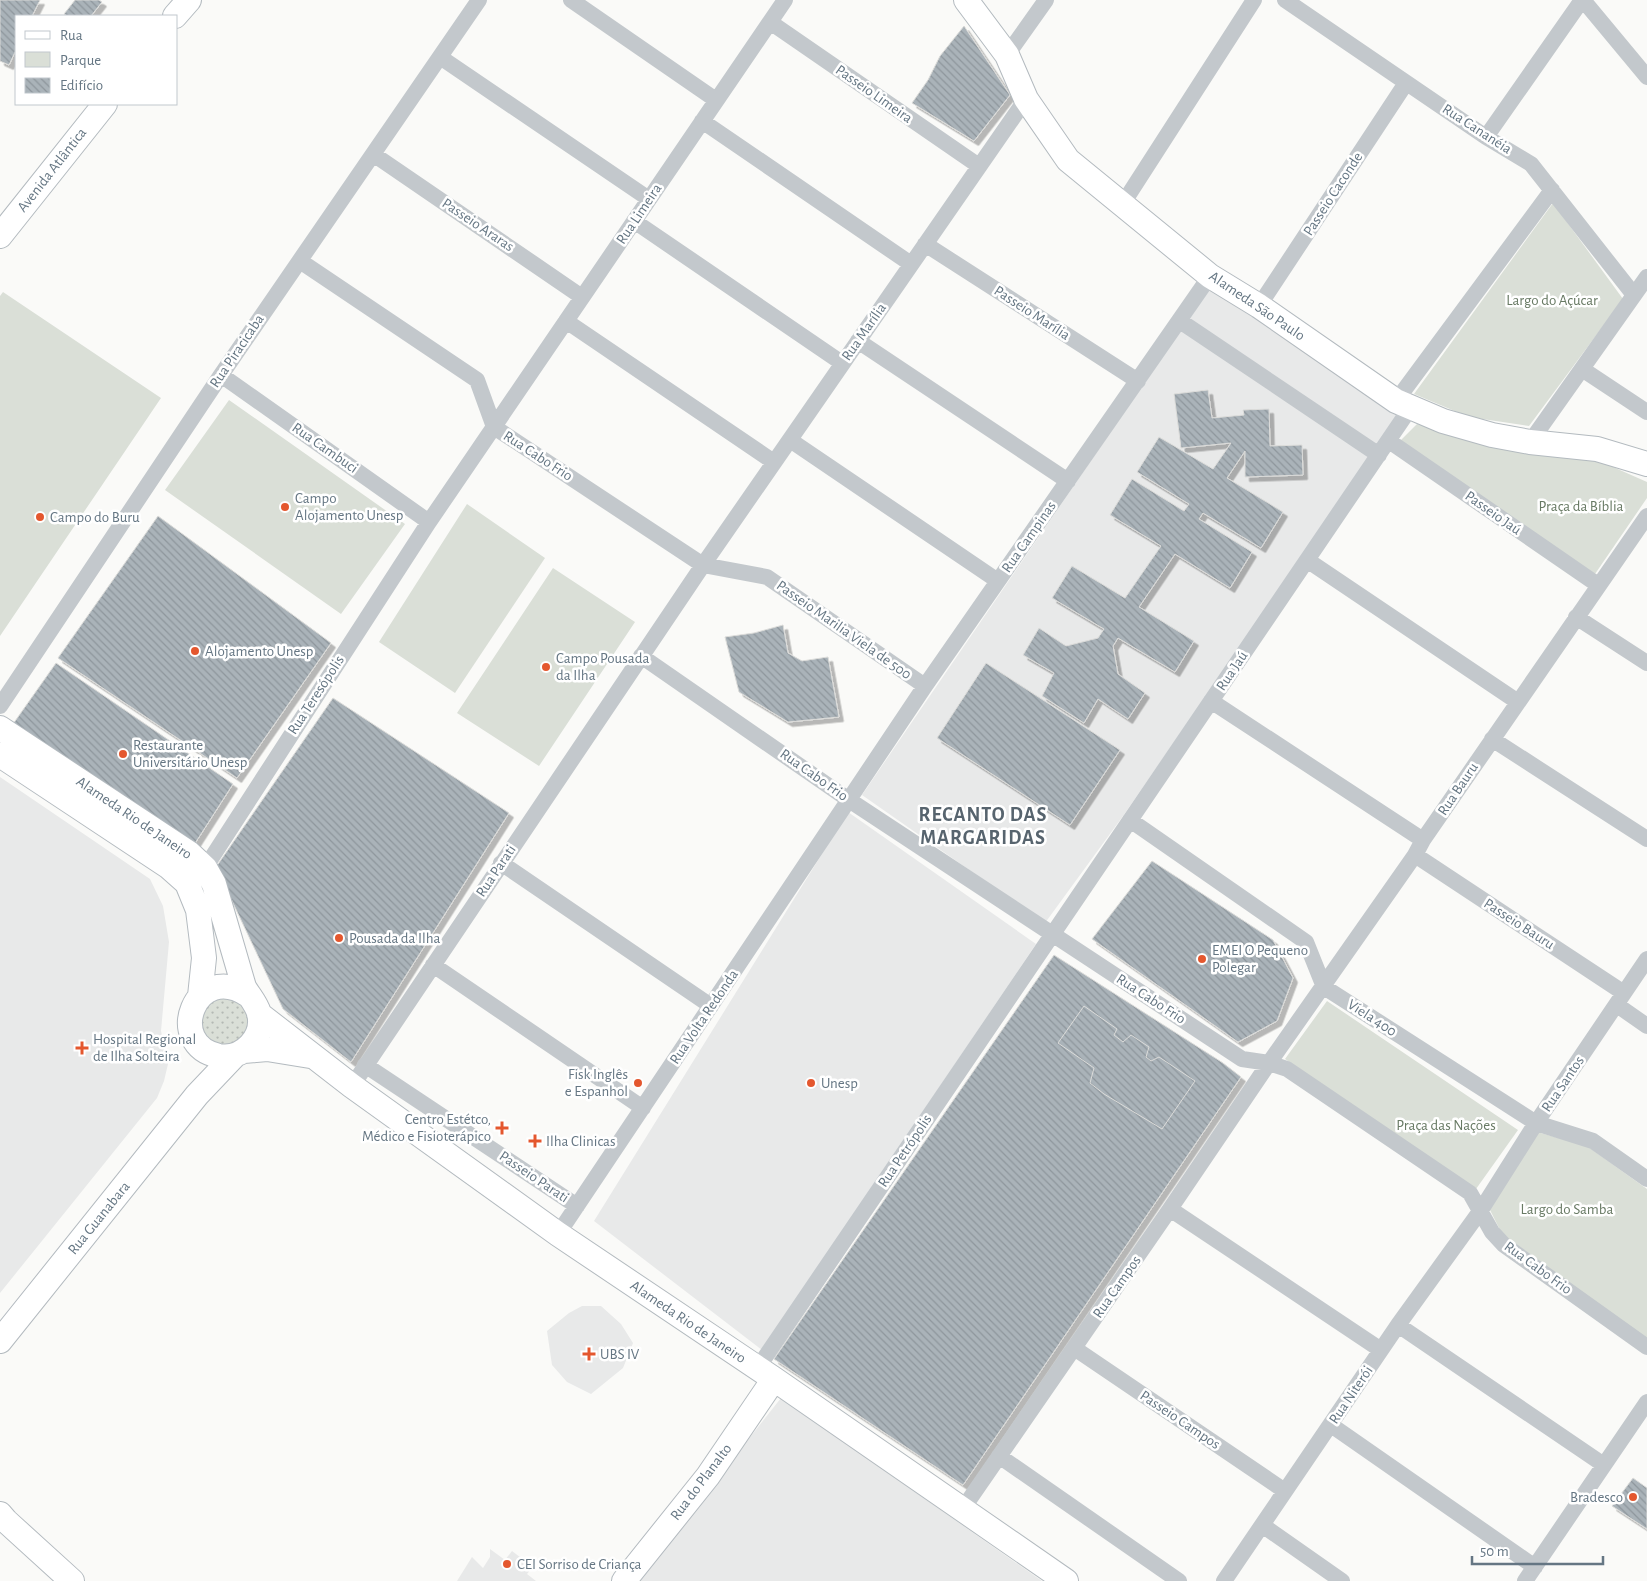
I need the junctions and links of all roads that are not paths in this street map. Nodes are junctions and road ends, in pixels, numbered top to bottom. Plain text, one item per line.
1 (189, 0) edge
2 (479, 0) edge
3 (571, 0) edge
4 (785, 0) edge
5 (966, 0) edge
6 (1046, 0) edge
7 (1254, 0) edge
8 (1285, 0) edge
9 (1583, 0) edge
10 (176, 15) edge
11 (770, 22) junction
12 (1007, 55) junction
13 (440, 56) junction
14 (1647, 77) edge
15 (1406, 83) junction
16 (1026, 98) junction
17 (716, 100) junction
18 (104, 105) edge
19 (702, 121) junction
20 (1486, 137) junction
21 (373, 154) junction
22 (979, 166) junction
23 (1552, 190) junction
24 (649, 198) junction
25 (1122, 205) junction
26 (634, 221) junction
27 (0, 236) edge
28 (925, 244) junction
29 (300, 261) junction
30 (912, 264) junction
31 (1210, 276) junction
32 (1647, 277) edge
33 (1634, 295) junction
34 (582, 297) junction
35 (1259, 306) junction
36 (566, 321) junction
37 (1180, 321) junction
38 (858, 341) junction
39 (842, 363) junction
40 (1582, 369) junction
41 (221, 375) junction
42 (1138, 381) junction
43 (1404, 404) junction
44 (1647, 412) edge
45 (494, 427) junction
46 (790, 440) junction
47 (1389, 441) junction
48 (1530, 442) junction
49 (1379, 455) junction
50 (774, 462) junction
51 (1647, 464) edge
52 (1068, 481) junction
53 (1647, 516) edge
54 (429, 522) junction
55 (1307, 560) junction
56 (703, 565) junction
57 (998, 581) junction
58 (1598, 585) junction
59 (1576, 617) junction
60 (641, 656) junction
61 (1647, 663) edge
62 (925, 686) junction
63 (1211, 701) junction
64 (1518, 702) junction
65 (0, 706) edge
66 (0, 728) edge
67 (1492, 739) junction
68 (0, 755) edge
69 (849, 800) junction
70 (1130, 820) junction
71 (1647, 839) edge
72 (1423, 840) junction
73 (1415, 856) junction
74 (501, 863) junction
75 (205, 868) junction
76 (1052, 934) junction
77 (1647, 959) edge
78 (433, 965) junction
79 (1324, 987) junction
80 (200, 996) junction
81 (1620, 999) junction
82 (254, 1005) junction
83 (712, 1006) junction
84 (1647, 1026) edge
85 (196, 1042) junction
86 (239, 1053) junction
87 (314, 1057) junction
88 (1269, 1063) junction
89 (365, 1065) junction
90 (352, 1086) junction
91 (197, 1095) junction
92 (643, 1108) junction
93 (1536, 1123) junction
94 (1647, 1179) edge
95 (578, 1206) junction
96 (1170, 1209) junction
97 (1481, 1210) junction
98 (558, 1234) junction
99 (1398, 1325) junction
100 (0, 1341) edge
101 (1647, 1347) edge
102 (1074, 1348) junction
103 (1381, 1350) junction
104 (766, 1374) junction
105 (1647, 1402) edge
106 (1331, 1425) junction
107 (999, 1456) junction
108 (1604, 1465) junction
109 (1286, 1491) junction
110 (962, 1510) junction
111 (2, 1520) edge
112 (1262, 1525) junction
113 (1535, 1566) junction
114 (72, 1581) edge
115 (624, 1581) edge
116 (1066, 1581) edge
117 (1179, 1581) edge
118 (1224, 1581) edge
119 (1342, 1581) edge
120 (1525, 1581) edge

1 - 10 street
2 - 13 street, Rua Piracicaba
3 - 17 street
4 - 11 street, Rua Limeira
5 - 12 street, Alameda São Paulo
6 - 12 street
7 - 25 street
8 - 15 street, Rua Cananéia
9 - 14 street
9 - 20 street
11 - 17 street, Rua Limeira
11 - 22 street, Passeio Limeira
12 - 16 street, Alameda São Paulo
13 - 21 street, Rua Piracicaba
13 - 24 street
15 - 20 street, Rua Cananéia
15 - 35 street, Passeio Caconde
16 - 22 street, Rua Marília
16 - 25 street, Alameda São Paulo
17 - 19 street, Rua Limeira
18 - 27 street, Avenida Atlântica
19 - 24 street, Rua Limeira
19 - 30 street
20 - 23 street, Rua Cananéia
21 - 29 street, Rua Piracicaba
21 - 34 street, Passeio Araras
22 - 28 street, Rua Marília
23 - 33 street, Rua Cananéia
23 - 43 street, Rua Jaú
24 - 26 street, Rua Limeira
25 - 31 street, Alameda São Paulo
26 - 34 street, Rua Limeira
26 - 39 street
28 - 30 street, Rua Marília
28 - 42 street, Passeio Marília
29 - 41 street, Rua Piracicaba
29 - 45 street, Rua Cabo Frio
30 - 38 street, Rua Marília
31 - 35 street, Alameda São Paulo
31 - 37 street, Rua Campinas
32 - 33 street
33 - 40 street
34 - 36 street, Rua Limeira
35 - 43 street, Alameda São Paulo
36 - 45 street, Rua Limeira
36 - 50 street
37 - 42 street, Rua Campinas
37 - 49 street
38 - 39 street, Rua Marília
38 - 52 street
39 - 46 street, Rua Marília
40 - 44 street
40 - 48 street
41 - 54 street, Rua Cambuci
41 - 65 street, Rua Piracicaba
42 - 52 street, Rua Campinas
43 - 47 street, Rua Jaú
43 - 48 street, Alameda São Paulo
45 - 54 street, Rua Teresópolis
45 - 56 street, Rua Cabo Frio
46 - 50 street, Rua Marília
46 - 57 street
47 - 49 street, Rua Jaú
47 - 58 street, Passeio Jaú
48 - 51 street, Alameda São Paulo
49 - 55 street, Rua Jaú
50 - 56 street, Rua Marília
52 - 57 street, Rua Campinas
53 - 58 street, Rua Bauru
54 - 75 street, Rua Teresópolis
55 - 63 street, Rua Jaú
55 - 64 street
56 - 60 street, Rua Parati
56 - 62 street, Passeio Marilia Viela de 500
57 - 62 street, Rua Campinas
58 - 59 street, Rua Bauru
59 - 61 street
59 - 64 street, Rua Bauru
60 - 69 street, Rua Cabo Frio
60 - 74 street, Rua Parati
62 - 69 street, Rua Campinas
63 - 70 street, Rua Jaú
63 - 72 street
64 - 67 street, Rua Bauru
66 - 75 street, Alameda Rio de Janeiro
67 - 71 street
67 - 72 street, Rua Bauru
68 - 80 street, Alameda Rio de Janeiro
69 - 76 street, Rua Cabo Frio
69 - 83 street, Rua Volta Redonda
70 - 76 street, Rua Jaú
70 - 79 street
72 - 73 street, Rua Bauru
73 - 79 street, Rua Bauru
73 - 81 street, Passeio Bauru
74 - 78 street, Rua Parati
74 - 83 street
75 - 82 street, Alameda Rio de Janeiro
76 - 88 street, Rua Cabo Frio
76 - 104 street, Rua Petrópolis
77 - 81 street, Rua Santos
78 - 89 street, Rua Parati
78 - 92 street
79 - 88 street, Rua Bauru
79 - 93 street, Viela 400
80 - 82 street, Alameda Rio de Janeiro
80 - 85 street, Alameda Rio de Janeiro
81 - 84 street, Passeio Bauru
81 - 93 street, Rua Santos
82 - 86 street, Alameda Rio de Janeiro
82 - 87 street, Alameda Rio de Janeiro
83 - 92 street, Rua Volta Redonda
85 - 86 street, Alameda Rio de Janeiro
85 - 91 street
86 - 87 street, Alameda Rio de Janeiro
86 - 91 street, Rua Guanabara
87 - 90 street, Alameda Rio de Janeiro
88 - 96 street, Rua Campos
88 - 97 street, Rua Cabo Frio
89 - 90 street, Rua Parati
89 - 95 street, Passeio Parati
90 - 98 street, Alameda Rio de Janeiro
91 - 100 street, Rua Guanabara
92 - 95 street, Rua Volta Redonda
93 - 94 street, Viela 400
93 - 97 street, Rua Santos
95 - 98 street, Rua Volta Redonda
96 - 102 street, Rua Campos
96 - 103 street
97 - 99 street, Rua Niterói
97 - 101 street, Rua Cabo Frio
98 - 104 street, Alameda Rio de Janeiro
99 - 103 street, Rua Niterói
99 - 108 street
102 - 107 street, Rua Campos
102 - 109 street, Passeio Campos
103 - 106 street, Rua Niterói
104 - 110 street, Alameda Rio de Janeiro
104 - 115 street, Rua do Planalto
105 - 108 street
106 - 109 street, Rua Niterói
106 - 113 street
107 - 110 street, Rua Campos
107 - 117 street
108 - 113 street
109 - 112 street, Rua Niterói
110 - 116 street, Alameda Rio de Janeiro
111 - 114 street
112 - 118 street, Rua Niterói
112 - 119 street
113 - 120 street

